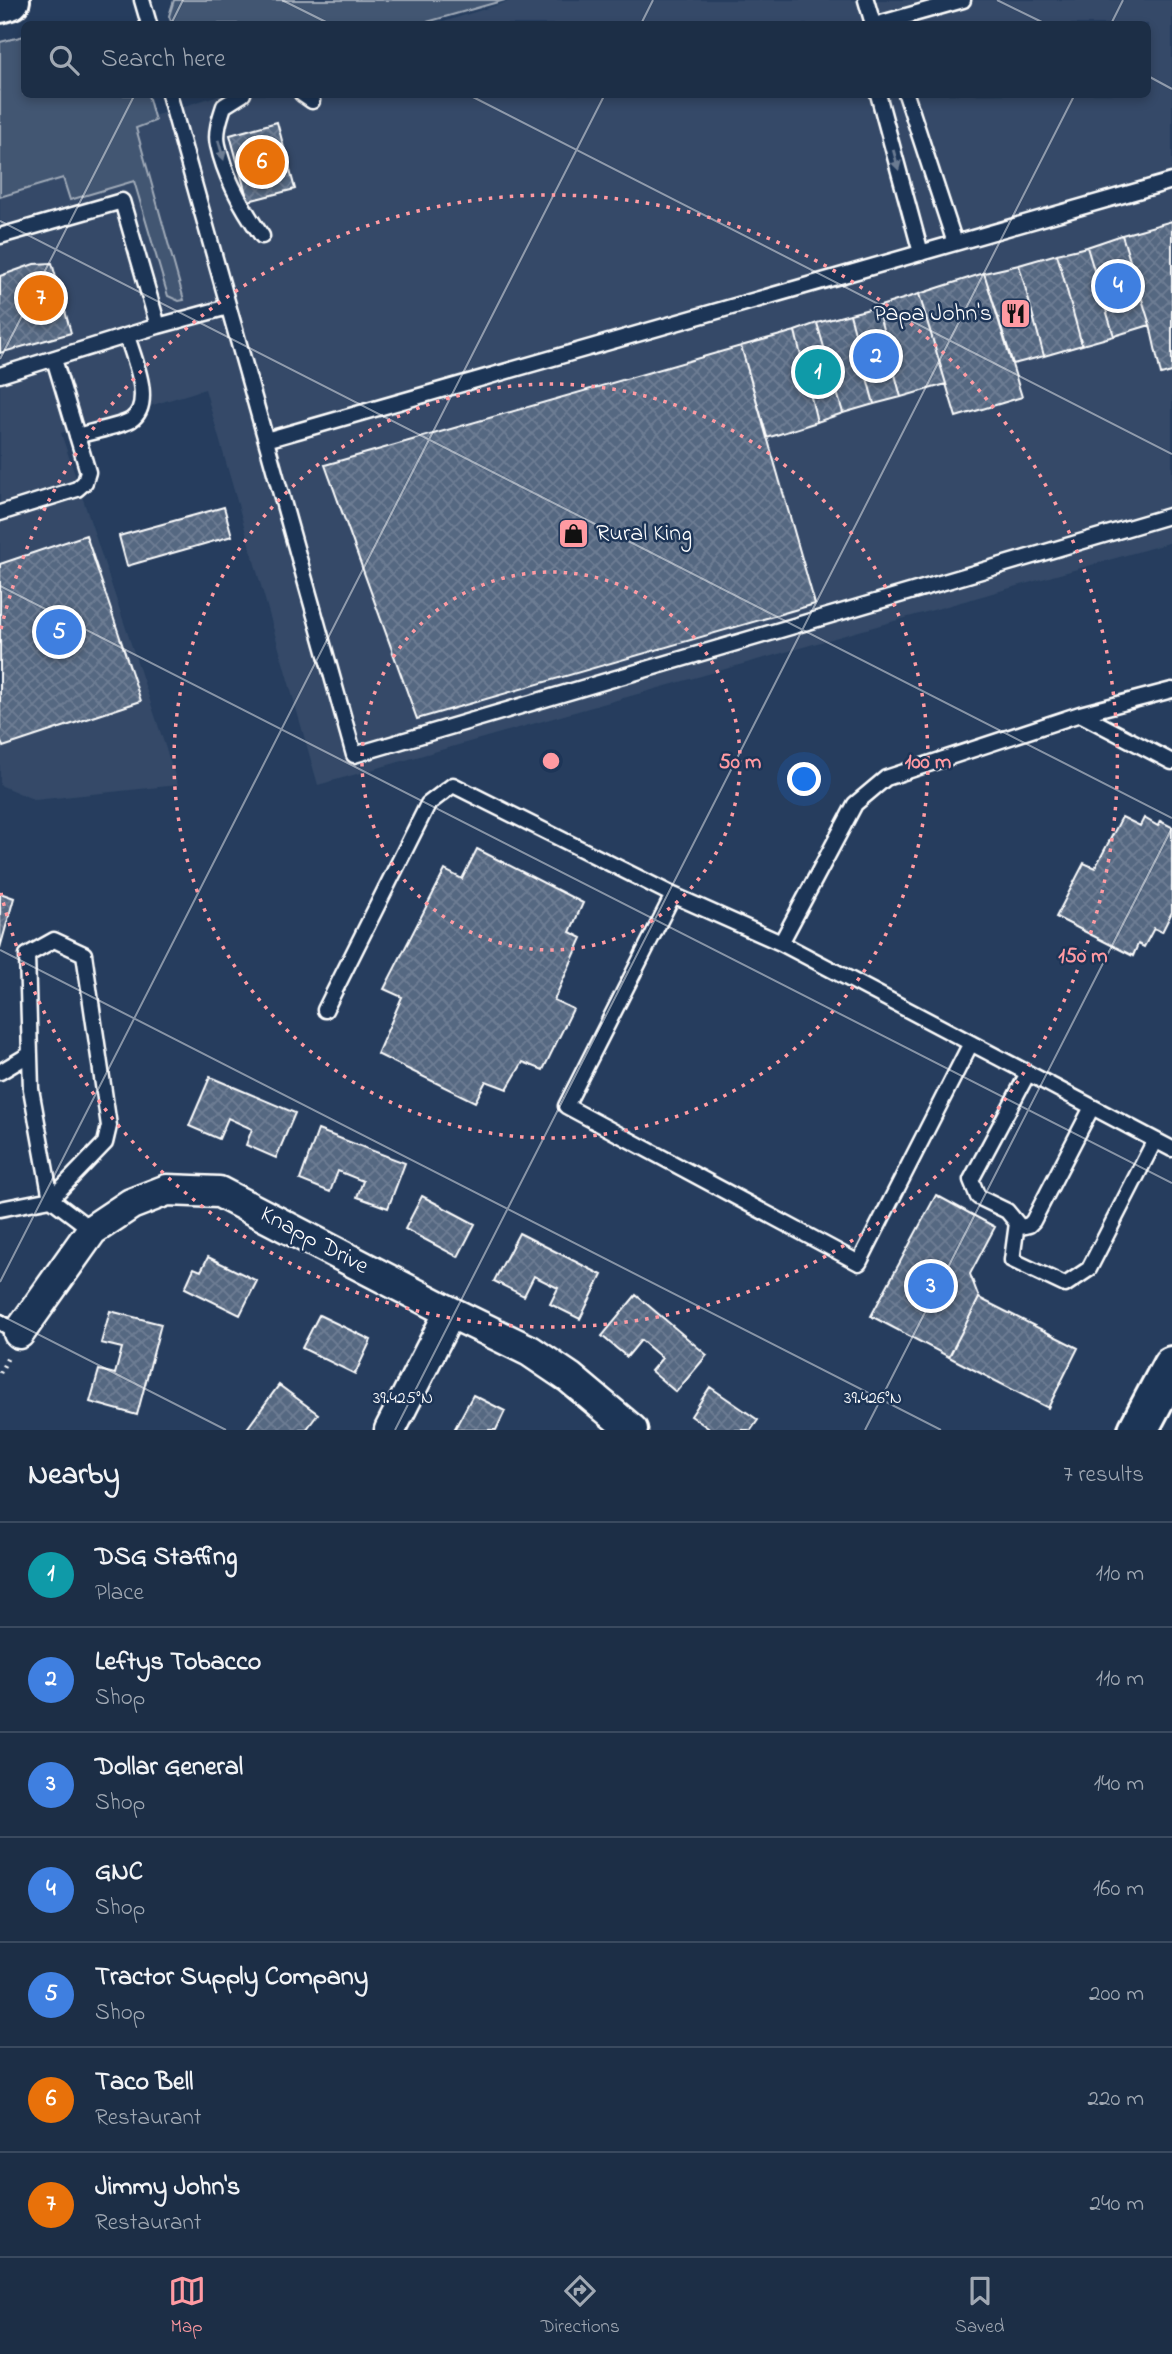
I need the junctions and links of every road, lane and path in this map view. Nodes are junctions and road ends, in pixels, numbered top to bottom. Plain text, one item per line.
1 (10, 0) edge
2 (142, 0) edge
3 (866, 0) edge
4 (963, 0) edge
5 (0, 3) edge
6 (148, 21) edge
7 (872, 21) edge
8 (889, 21) edge
9 (170, 98) edge
10 (237, 98) edge
11 (879, 98) edge
12 (907, 98) edge
13 (1172, 181) edge
14 (0, 236) edge
15 (262, 236) dead end
16 (955, 243) junction
17 (920, 253) junction
18 (228, 307) junction
19 (158, 326) junction
20 (127, 335) junction
21 (54, 359) junction
22 (0, 374) edge
23 (77, 436) junction
24 (266, 440) junction
25 (0, 513) edge
26 (1172, 515) edge
27 (1172, 690) edge
28 (1080, 714) junction
29 (1172, 762) edge
30 (673, 895) junction
31 (780, 943) junction
32 (325, 1010) dead end
33 (971, 1043) junction
34 (30, 1054) junction
35 (0, 1072) edge
36 (1028, 1073) junction
37 (1092, 1107) junction
38 (1155, 1140) junction
39 (1172, 1149) edge
40 (51, 1199) junction
41 (0, 1209) edge
42 (1017, 1228) junction
43 (92, 1230) junction
44 (450, 1312) junction
45 (9, 1328) edge
46 (1172, 1366) edge
47 (390, 1430) edge
48 (632, 1430) edge
49 (1138, 1430) edge

1 - 5 main road
2 - 6 lane
3 - 7 lane
4 - 8 lane
9 - 18 lane
10 -> 15 lane
11 -> 17 lane
12 - 16 lane
13 - 16 lane
14 - 19 lane
16 - 17 lane
17 - 24 lane
18 - 19 lane
18 - 24 lane
19 - 20 lane
20 - 21 lane
20 - 23 lane
21 - 22 lane
21 - 23 lane
23 - 25 lane
24 - 26 lane
27 - 28 lane
28 - 29 lane
28 - 31 lane
30 - 31 lane
30 - 32 lane
30 - 33 lane
31 - 33 lane
33 - 36 lane
34 - 35 lane
34 - 40 lane
34 - 40 lane
36 - 37 lane
36 - 42 lane
37 - 38 lane
37 - 42 lane
38 - 39 lane
38 - 42 lane
40 - 41 lane
40 - 43 lane
43 - 44 street, Knapp Drive
43 - 45 street, Knapp Drive
44 - 47 street
44 - 48 street, Knapp Drive
46 - 49 main road

